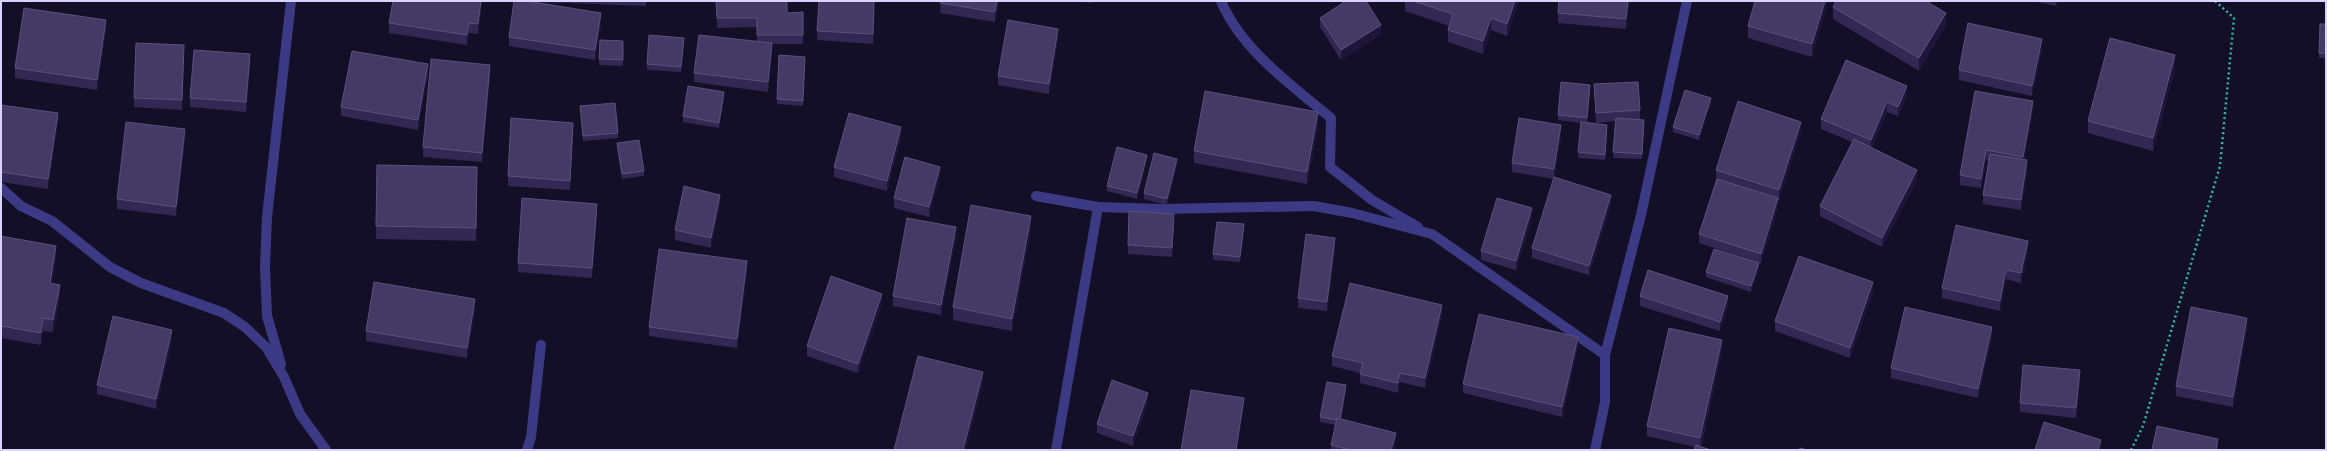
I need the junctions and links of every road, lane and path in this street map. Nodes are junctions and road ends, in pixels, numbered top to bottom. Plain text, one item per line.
1 (290, 1) edge
2 (1221, 1) edge
3 (1687, 1) edge
4 (2215, 1) edge
5 (1, 188) edge
6 (1036, 196) dead end
7 (1098, 207) junction
8 (1432, 234) junction
9 (541, 345) dead end
10 (1605, 355) junction
11 (284, 377) junction
12 (326, 450) edge
13 (527, 450) edge
14 (1056, 450) edge
15 (1595, 450) edge
16 (2131, 450) edge

1 - 11 street
2 - 8 street
3 - 10 street
4 - 16 path
5 - 11 street
6 - 7 street
7 - 8 street
7 - 14 street
8 - 10 street
9 - 13 street
10 - 15 street
11 - 12 street

